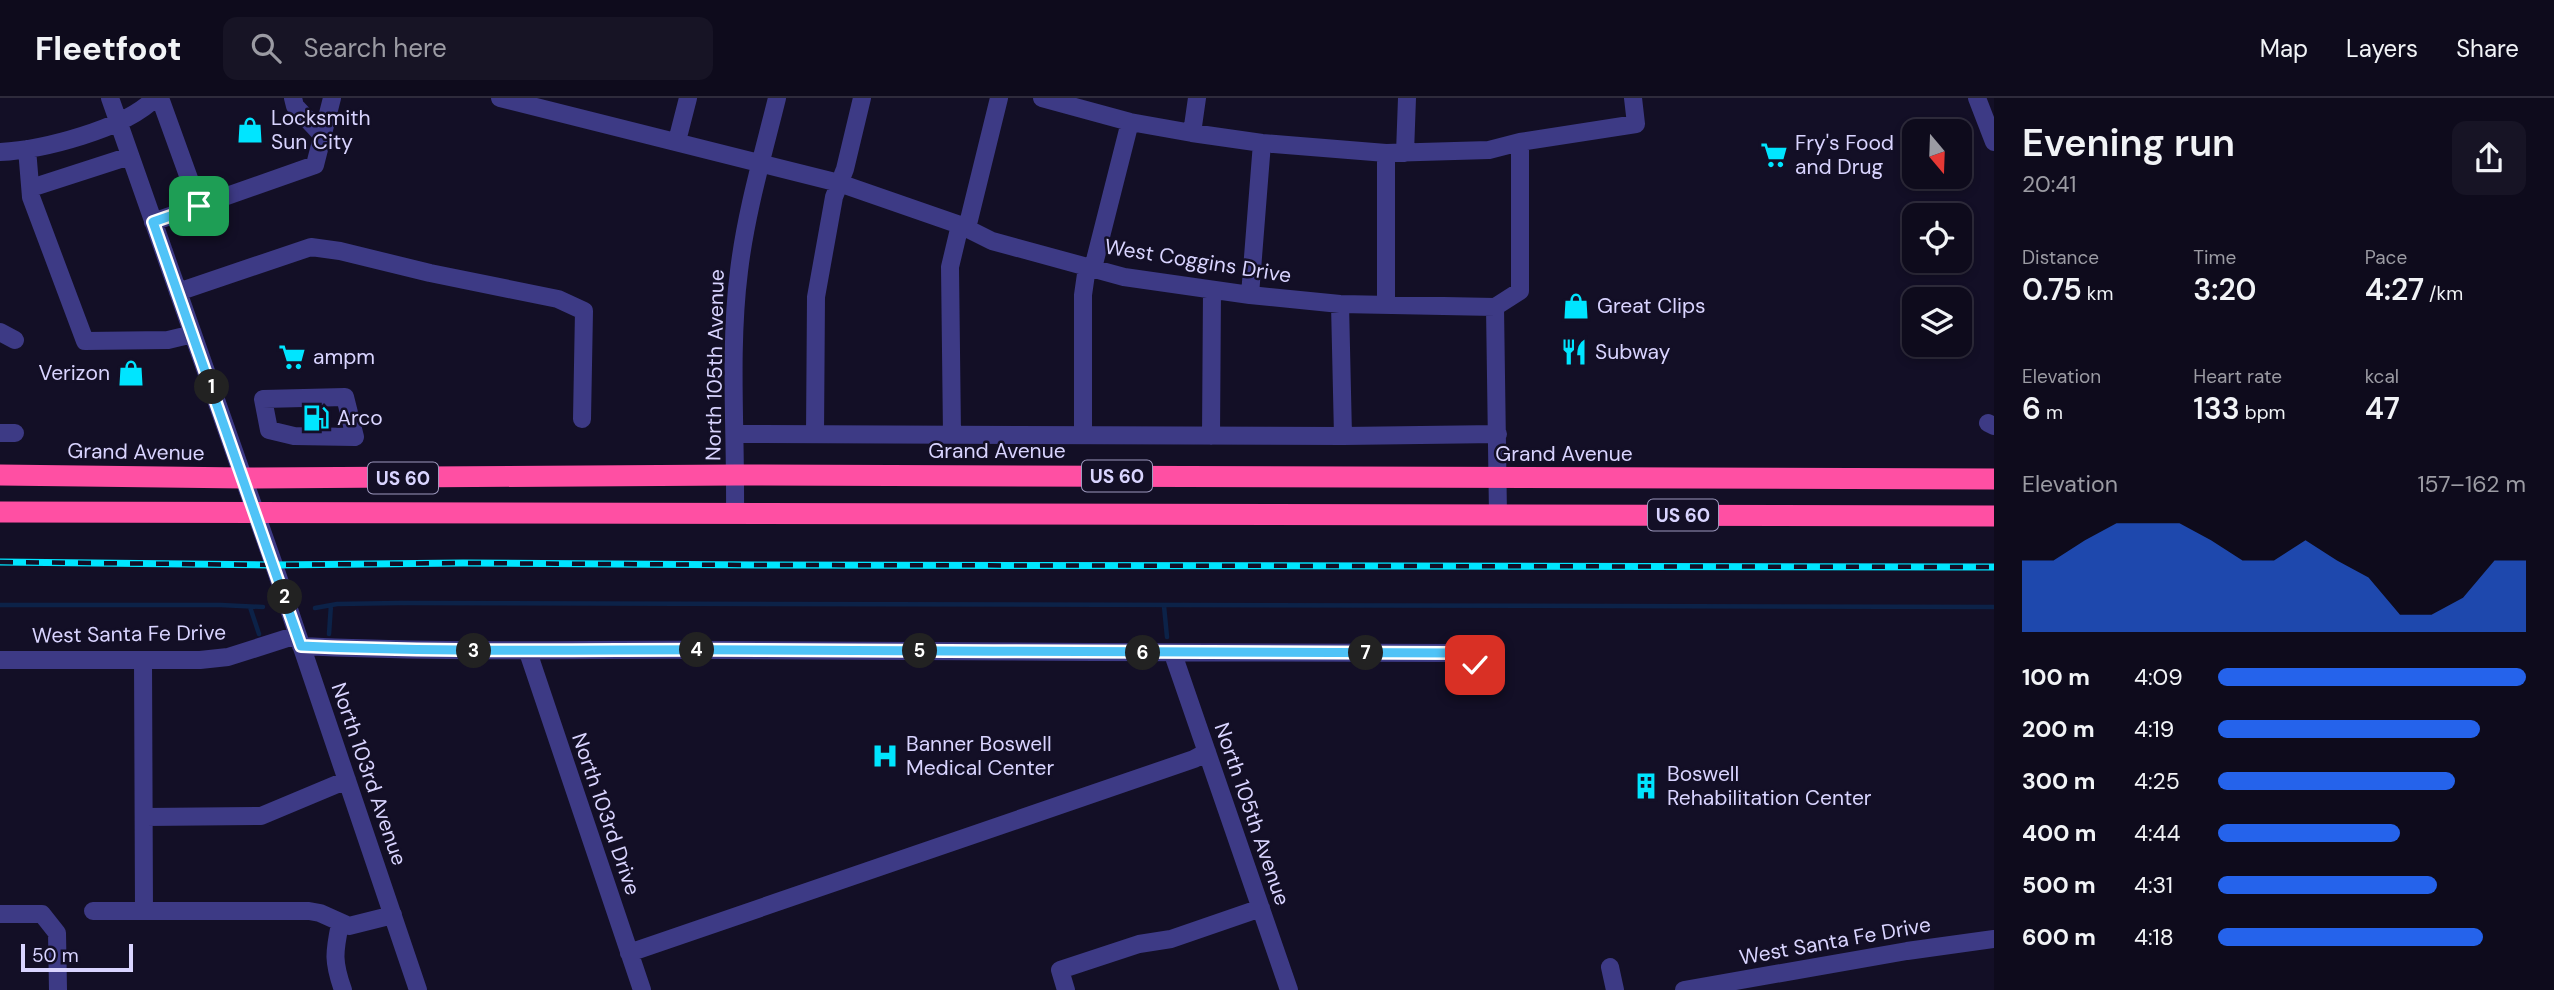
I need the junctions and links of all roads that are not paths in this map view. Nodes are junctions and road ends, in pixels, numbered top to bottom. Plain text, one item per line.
1 (110, 98) edge
2 (157, 98) edge
3 (293, 98) edge
4 (332, 98) edge
5 (500, 98) edge
6 (688, 98) edge
7 (777, 98) edge
8 (862, 98) edge
9 (999, 98) edge
10 (1042, 98) edge
11 (1198, 98) edge
12 (1407, 98) edge
13 (1633, 98) edge
14 (1977, 98) edge
15 (119, 122) junction
16 (1130, 122) junction
17 (1192, 132) junction
18 (323, 136) junction
19 (677, 141) junction
20 (1520, 142) junction
21 (1994, 142) edge
22 (1262, 143) junction
23 (27, 149) junction
24 (0, 152) edge
25 (1386, 153) junction
26 (1405, 153) junction
27 (130, 156) junction
28 (761, 162) junction
29 (839, 183) junction
30 (31, 188) junction
31 (199, 206) junction
32 (153, 222) junction
33 (963, 226) junction
34 (1090, 268) junction
35 (1212, 290) junction
36 (178, 292) junction
37 (1250, 295) junction
38 (1340, 304) junction
39 (1386, 306) junction
40 (1495, 307) junction
41 (193, 334) junction
42 (582, 419) dead end
43 (735, 434) junction
44 (815, 434) junction
45 (1498, 434) junction
46 (952, 435) junction
47 (1083, 435) junction
48 (1211, 436) junction
49 (1343, 436) junction
50 (355, 437) joint
51 (0, 475) edge
52 (735, 475) junction
53 (244, 478) junction
54 (1498, 478) junction
55 (1994, 479) edge
56 (255, 511) junction
57 (0, 512) edge
58 (735, 512) junction
59 (1498, 515) junction
60 (1994, 516) edge
61 (299, 640) junction
62 (527, 652) junction
63 (1174, 654) junction
64 (0, 660) edge
65 (143, 660) junction
66 (1475, 665) dead end
67 (1207, 752) junction
68 (347, 780) junction
69 (145, 817) junction
70 (1261, 908) junction
71 (144, 910) junction
72 (93, 911) dead end
73 (0, 914) edge
74 (393, 915) junction
75 (341, 925) junction
76 (1994, 939) edge
77 (629, 953) junction
78 (1611, 967) dead end
79 (58, 990) edge
80 (343, 990) edge
81 (418, 990) edge
82 (642, 990) edge
83 (1066, 990) edge
84 (1289, 990) edge
85 (1615, 990) edge
86 (1684, 990) edge

1 - 15 street, North 103rd Avenue
2 - 15 street
2 - 31 street
3 - 18 street
4 - 18 street
5 - 19 street, West Coggins Drive
6 - 19 street
7 - 28 street, North 105th Avenue
8 - 29 street
9 - 33 street
10 - 16 street
11 - 17 street
12 - 26 street
13 - 20 street
14 - 21 street
15 - 23 street
15 - 27 street, North 103rd Avenue
16 - 17 street
16 - 34 street
17 - 22 street
18 - 31 street
19 - 28 street, West Coggins Drive
20 - 26 street
20 - 40 street
22 - 25 street
22 - 37 street
23 - 24 street
23 - 30 street
25 - 26 street
25 - 39 street
27 - 30 street
27 - 32 street, North 103rd Avenue
28 - 29 street, West Coggins Drive
28 - 43 street, North 105th Avenue
29 - 33 street, West Coggins Drive
29 - 44 street
30 - 41 street
31 - 32 street
32 - 36 street, North 103rd Avenue
33 - 34 street, West Coggins Drive
33 - 46 street
34 - 35 street, West Coggins Drive
34 - 47 street
35 - 37 street, West Coggins Drive
35 - 48 street
36 - 41 street, North 103rd Avenue
36 - 42 street
37 - 38 street, West Coggins Drive
38 - 39 street, West Coggins Drive
38 - 49 street
39 - 40 street, West Coggins Drive
40 - 45 street
41 - 53 street, North 103rd Avenue
43 - 44 street
43 - 52 street, North 105th Avenue
44 - 46 street
45 - 49 street
45 - 54 street
46 - 47 street
47 - 48 street
48 - 49 street
50 - 50 street
51 - 53 highway, Grand Avenue / US 60
52 - 53 highway, Grand Avenue / US 60
52 - 54 highway, Grand Avenue / US 60
52 - 58 street, North 105th Avenue
53 - 56 street, North 103rd Avenue
54 - 55 highway, Grand Avenue / US 60
54 - 59 street
56 - 57 highway, US 60
56 - 58 highway, US 60
56 - 61 street, North 103rd Avenue
58 - 59 highway, US 60
59 - 60 highway, US 60
61 - 62 street, West Santa Fe Drive
61 - 65 street, West Santa Fe Drive
61 - 68 street, North 103rd Avenue
62 - 63 street, West Santa Fe Drive
62 - 77 street, North 103rd Drive
63 - 66 street, West Santa Fe Drive
63 - 67 street, North 105th Avenue
64 - 65 street, West Santa Fe Drive
65 - 69 street
67 - 70 street, North 105th Avenue
67 - 77 street
68 - 69 street
68 - 74 street, North 103rd Avenue
69 - 71 street
70 - 83 street
70 - 84 street, North 105th Avenue
71 - 72 street
71 - 75 street
73 - 79 street
74 - 75 street
74 - 81 street, North 103rd Avenue
75 - 80 street
76 - 86 street, West Santa Fe Drive
77 - 82 street, North 103rd Drive
78 - 85 street

